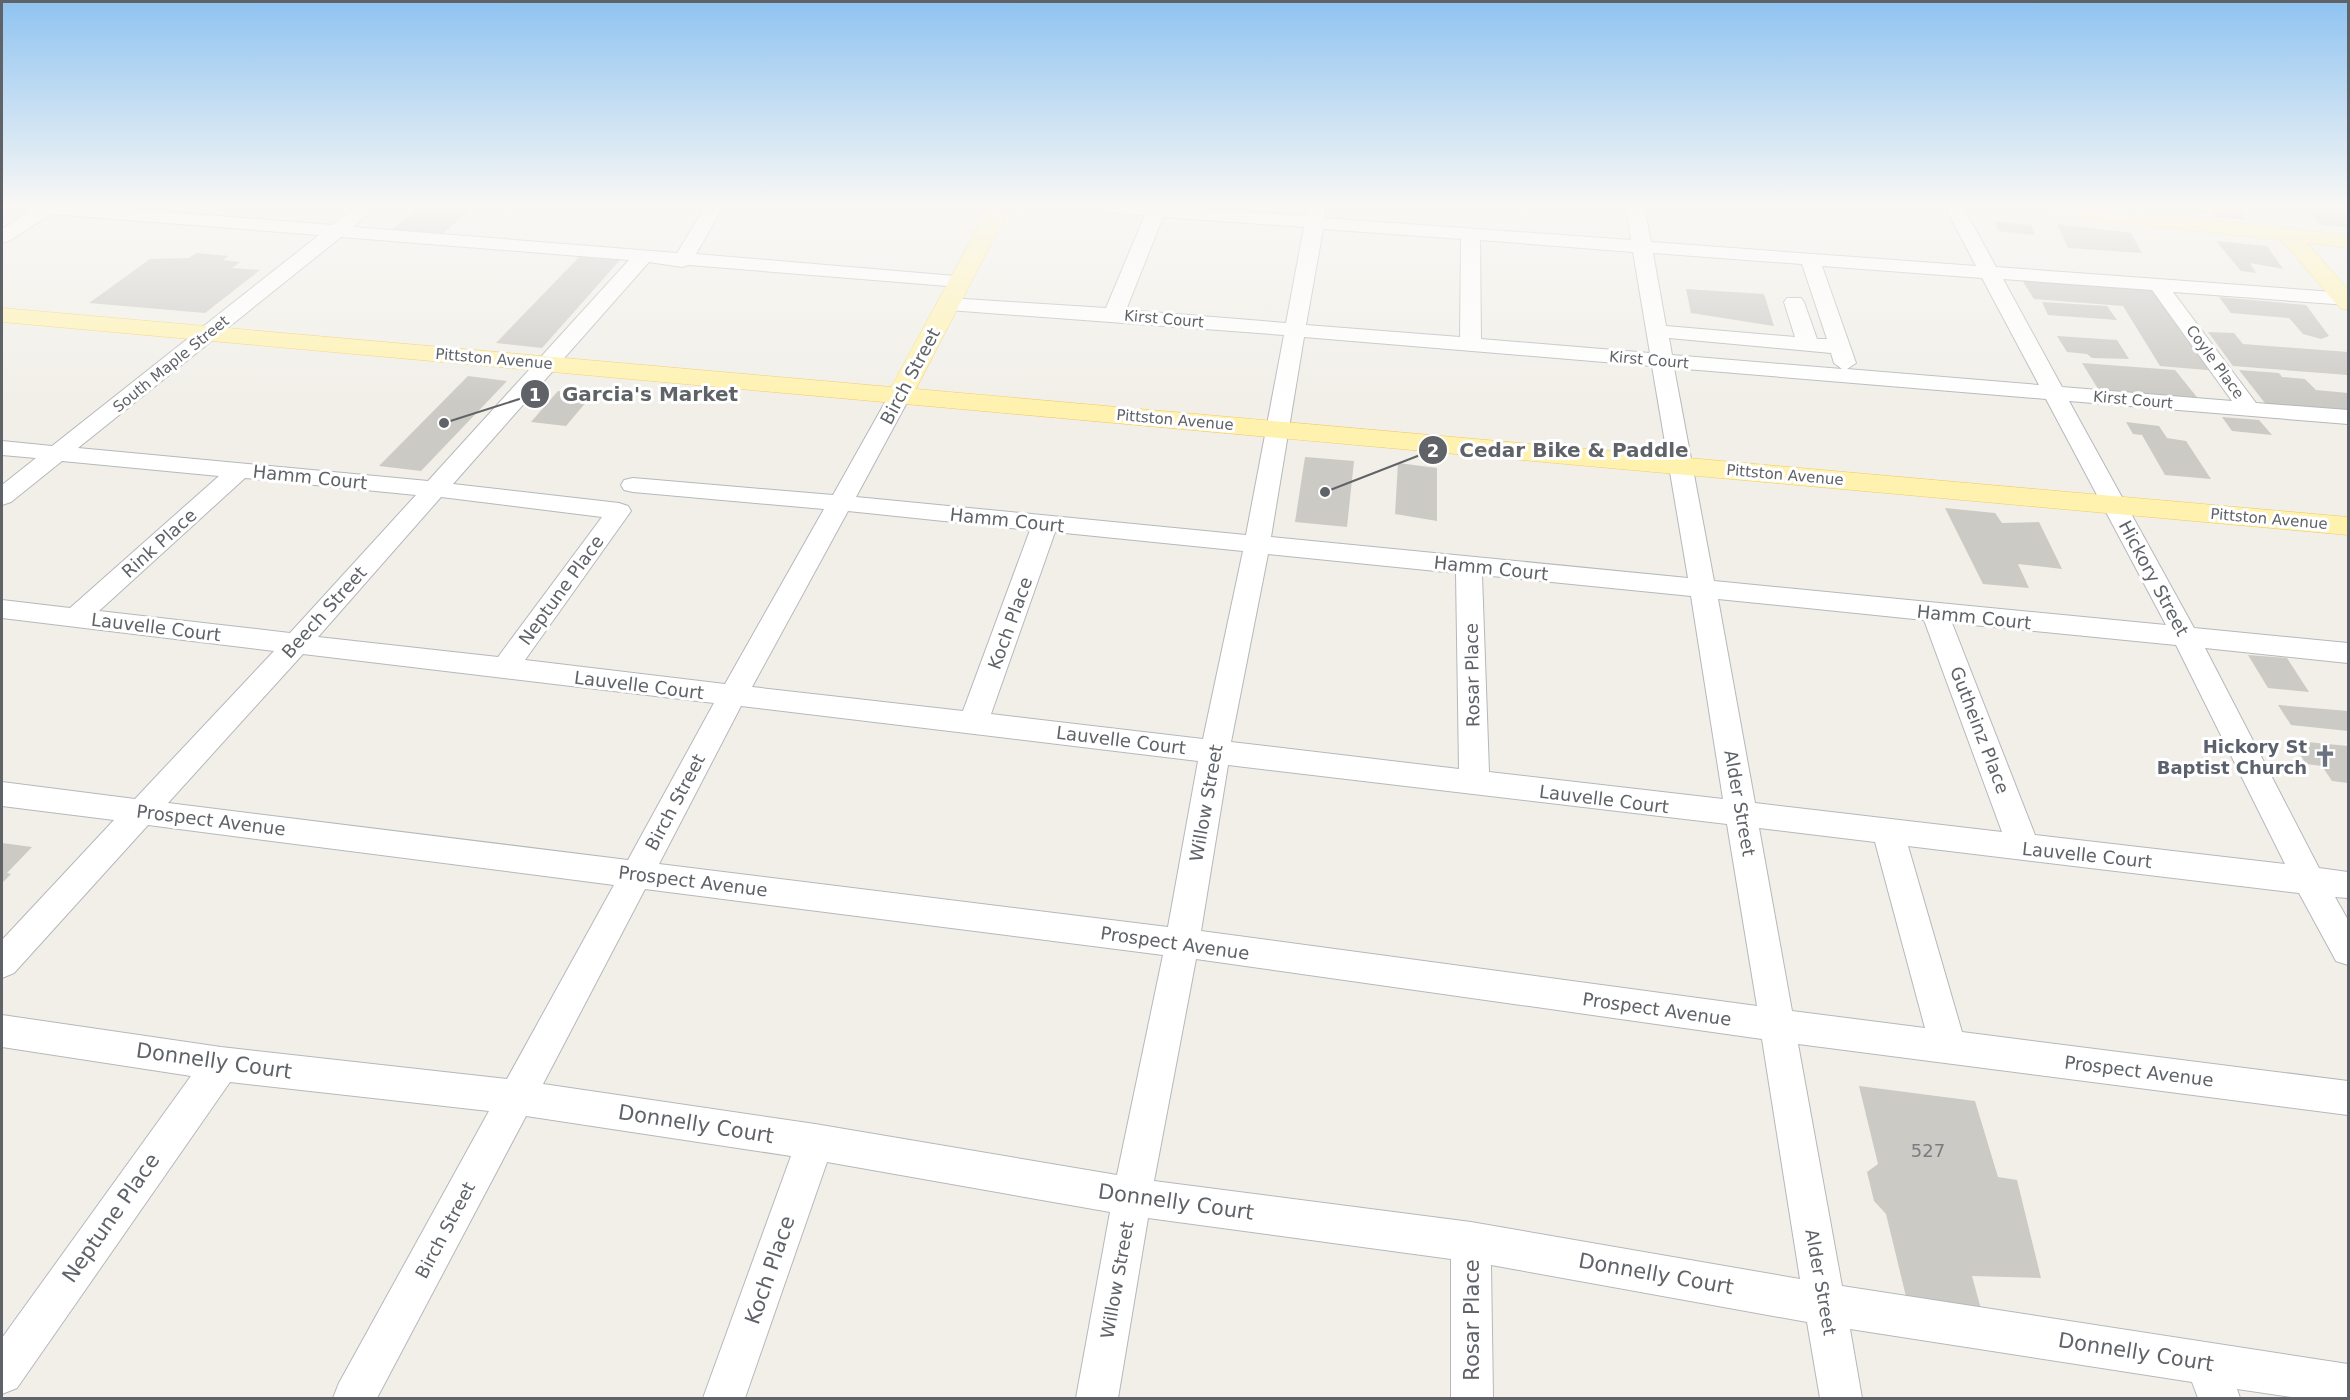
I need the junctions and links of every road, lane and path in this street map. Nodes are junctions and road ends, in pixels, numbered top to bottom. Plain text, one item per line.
1 (285, 272) edge
2 (629, 272) edge
3 (840, 272) edge
4 (965, 272) edge
5 (1131, 272) edge
6 (1306, 272) edge
7 (1471, 272) edge
8 (1647, 272) edge
9 (1815, 272) edge
10 (1989, 272) edge
11 (1993, 272) edge
12 (2322, 272) edge
13 (960, 281) junction
14 (2158, 285) junction
15 (2347, 300) edge
16 (1794, 302) dead end
17 (948, 304) junction
18 (2, 315) edge
19 (1114, 315) junction
20 (1295, 330) junction
21 (1657, 331) junction
22 (209, 333) junction
23 (1808, 344) junction
24 (1470, 345) junction
25 (1840, 347) junction
26 (1662, 360) junction
27 (547, 364) junction
28 (1850, 377) junction
29 (2054, 393) junction
30 (900, 395) junction
31 (2250, 410) junction
32 (2349, 417) edge
33 (1278, 429) junction
34 (2, 448) edge
35 (57, 454) junction
36 (1681, 466) junction
37 (240, 470) junction
38 (633, 486) dead end
39 (434, 489) junction
40 (2, 498) edge
41 (842, 503) junction
42 (2115, 505) junction
43 (619, 511) joint
44 (1045, 524) junction
45 (2349, 526) edge
46 (1257, 544) junction
47 (1469, 566) junction
48 (1703, 591) junction
49 (2, 609) edge
50 (1935, 613) junction
51 (77, 616) junction
52 (2187, 638) junction
53 (295, 645) junction
54 (2349, 653) edge
55 (504, 669) junction
56 (732, 697) junction
57 (974, 722) junction
58 (1215, 751) junction
59 (1474, 783) junction
60 (2, 794) edge
61 (138, 812) junction
62 (1742, 815) junction
63 (1888, 832) junction
64 (2024, 848) junction
65 (636, 874) junction
66 (2308, 880) junction
67 (2349, 885) edge
68 (1182, 943) junction
69 (2349, 951) edge
70 (2, 963) edge
71 (1778, 1025) junction
72 (2, 1031) edge
73 (1948, 1047) junction
74 (221, 1064) junction
75 (516, 1097) junction
76 (2349, 1098) edge
77 (815, 1142) junction
78 (1132, 1197) junction
79 (1472, 1242) junction
80 (1824, 1304) junction
81 (2, 1373) edge
82 (2213, 1380) edge
83 (2349, 1385) edge
84 (354, 1398) edge
85 (724, 1398) edge
86 (1097, 1398) edge
87 (1472, 1398) edge
88 (1841, 1398) edge

1 - 22 street, South Maple Street
2 - 27 street, Beech Street
3 - 13 street
4 - 13 main road, Birch Street
5 - 19 street
6 - 20 street, Willow Street
7 - 24 street
8 - 21 street, Alder Street
9 - 25 street
10 - 29 street, Hickory Street
11 - 14 street
12 - 15 main road
13 - 17 main road, Birch Street
14 - 15 street
14 - 31 street, Coyle Place
16 - 23 street
17 - 19 street, Kirst Court
17 - 30 main road, Birch Street
18 - 22 main road, Pittston Avenue
19 - 20 street, Kirst Court
20 - 24 street, Kirst Court
20 - 33 street, Willow Street
21 - 23 street
21 - 26 street, Alder Street
22 - 27 main road, Pittston Avenue
22 - 35 street, South Maple Street
23 - 25 street
24 - 26 street, Kirst Court
25 - 28 street
26 - 28 street, Kirst Court
26 - 36 street, Alder Street
27 - 30 main road, Pittston Avenue
27 - 39 street, Beech Street
28 - 29 street, Kirst Court
29 - 31 street, Kirst Court
29 - 42 street, Hickory Street
30 - 33 main road, Pittston Avenue
30 - 41 street, Birch Street
31 - 32 street, Kirst Court
33 - 36 main road, Pittston Avenue
33 - 46 street, Willow Street
34 - 35 street, Hamm Court
35 - 37 street, Hamm Court
35 - 40 street, South Maple Street
36 - 42 main road, Pittston Avenue
36 - 48 street, Alder Street
37 - 39 street, Hamm Court
37 - 51 street, Rink Place
38 - 41 street, Hamm Court
39 - 43 street, Hamm Court
39 - 53 street, Beech Street
41 - 44 street, Hamm Court
41 - 56 street, Birch Street
42 - 45 main road, Pittston Avenue
42 - 52 street, Hickory Street
43 - 55 street, Neptune Place
44 - 46 street, Hamm Court
44 - 57 street, Koch Place
46 - 47 street, Hamm Court
46 - 58 street, Willow Street
47 - 48 street, Hamm Court
47 - 59 street, Rosar Place
48 - 50 street, Hamm Court
48 - 62 street, Alder Street
49 - 51 street, Lauvelle Court
50 - 52 street, Hamm Court
50 - 64 street, Gutheinz Place
51 - 53 street, Lauvelle Court
52 - 54 street, Hamm Court
52 - 66 street, Hickory Street
53 - 55 street, Lauvelle Court
53 - 61 street, Beech Street
55 - 56 street, Lauvelle Court
56 - 57 street, Lauvelle Court
56 - 65 street, Birch Street
57 - 58 street, Lauvelle Court
58 - 59 street, Lauvelle Court
58 - 68 street, Willow Street
59 - 62 street, Lauvelle Court
60 - 61 street, Prospect Avenue
61 - 65 street, Prospect Avenue
61 - 70 street, Beech Street
62 - 63 street, Lauvelle Court
62 - 71 street, Alder Street
63 - 64 street, Lauvelle Court
63 - 73 street
64 - 66 street, Lauvelle Court
65 - 68 street, Prospect Avenue
65 - 75 street, Birch Street
66 - 67 street, Lauvelle Court
66 - 69 street, Hickory Street
68 - 71 street, Prospect Avenue
68 - 78 street, Willow Street
71 - 73 street, Prospect Avenue
71 - 80 street, Alder Street
72 - 74 street, Donnelly Court
73 - 76 street, Prospect Avenue
74 - 75 street, Donnelly Court
74 - 81 street, Neptune Place
75 - 77 street, Donnelly Court
75 - 84 street, Birch Street
77 - 78 street, Donnelly Court
77 - 85 street, Koch Place
78 - 79 street, Donnelly Court
78 - 86 street, Willow Street
79 - 80 street, Donnelly Court
79 - 87 street, Rosar Place
80 - 82 street, Donnelly Court
80 - 88 street, Alder Street
82 - 83 street, Donnelly Court

